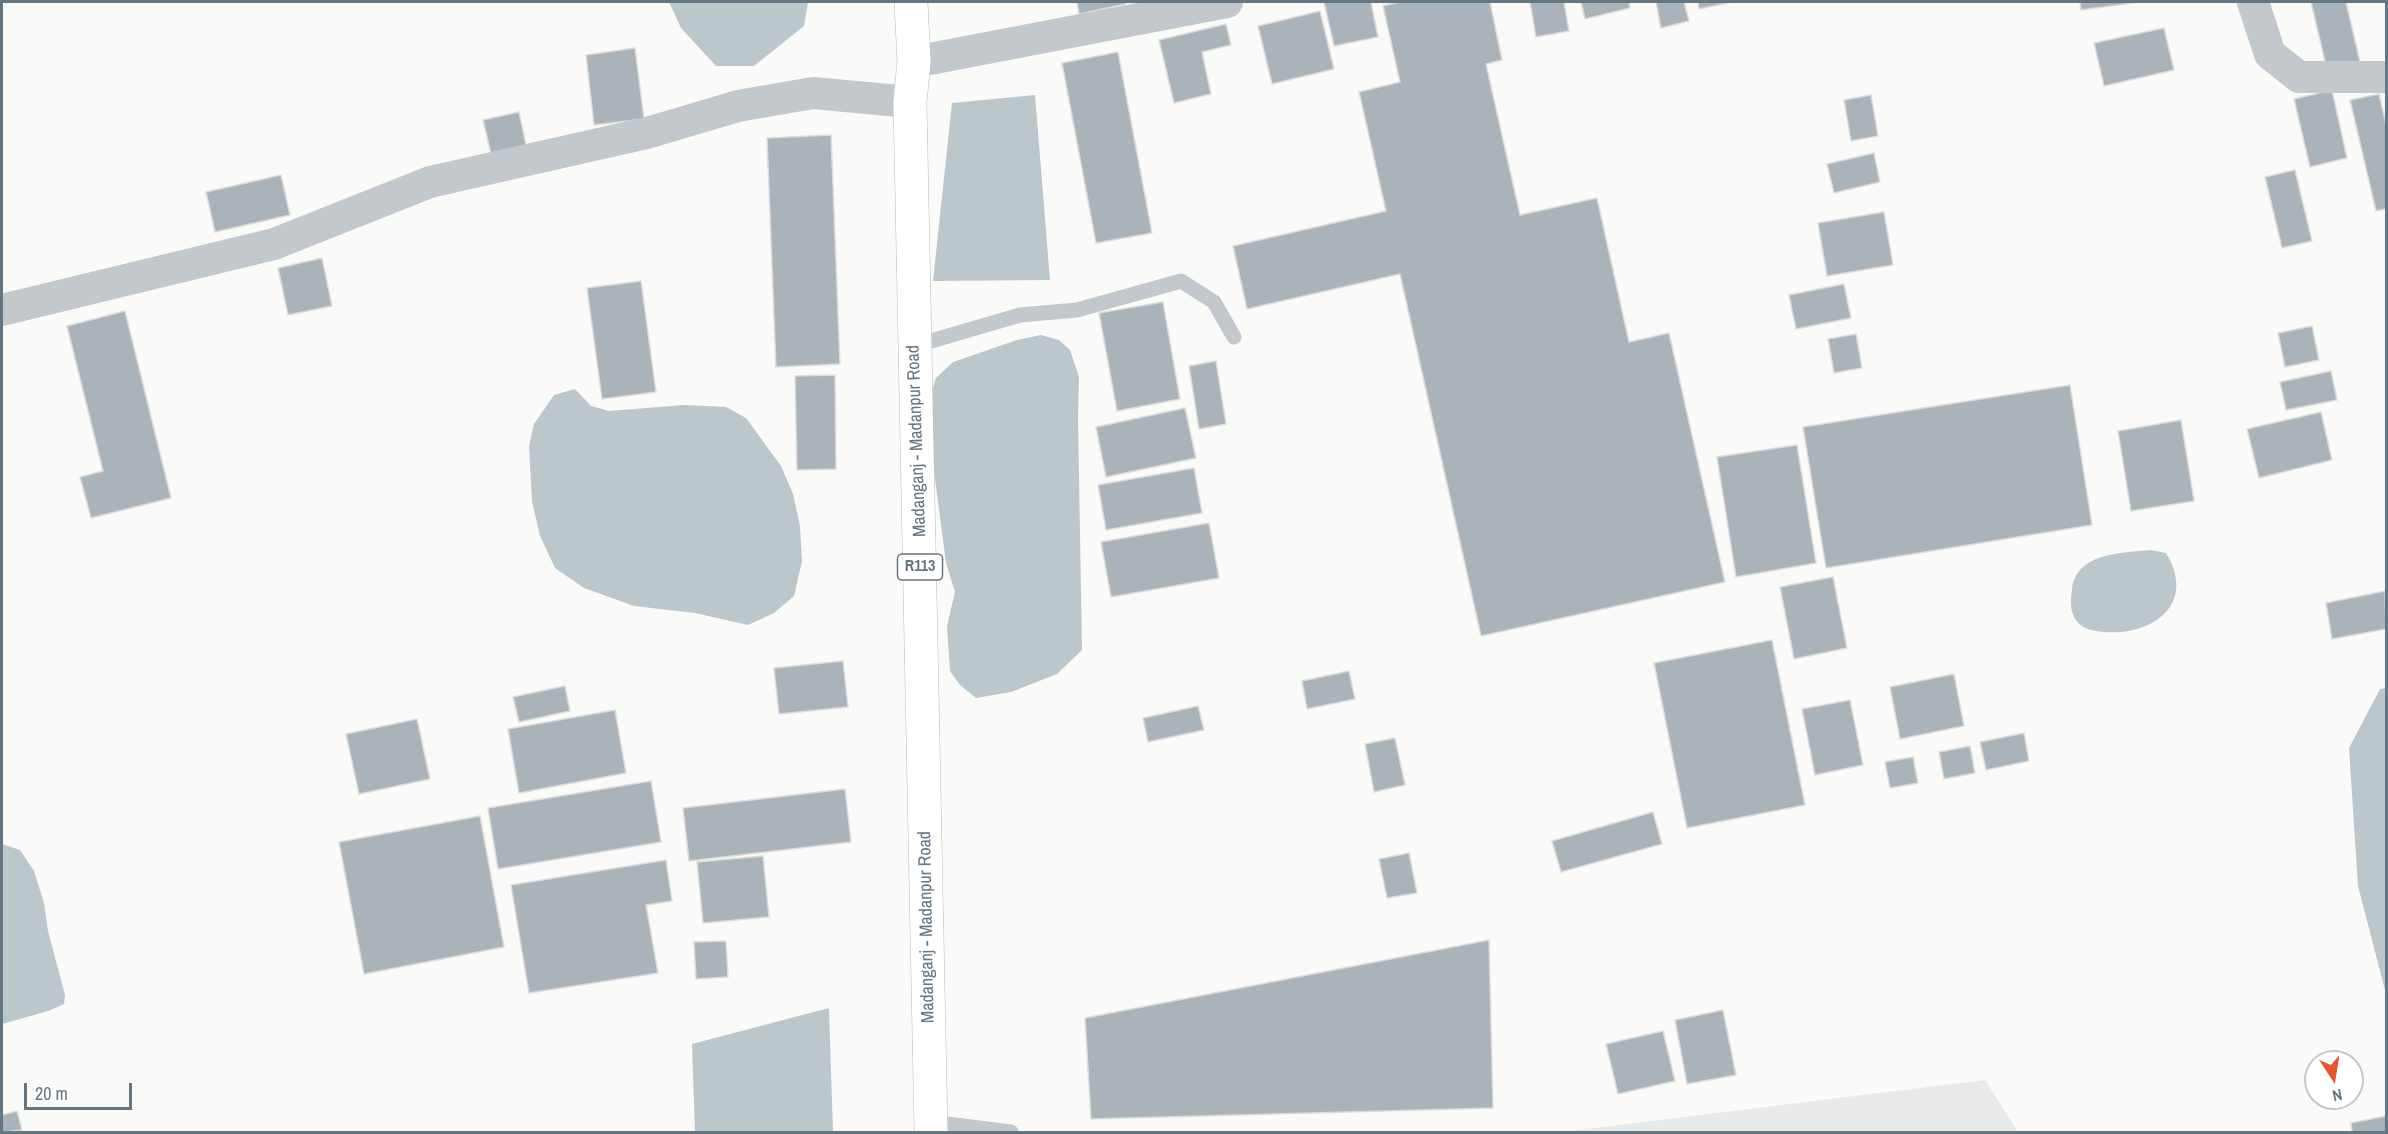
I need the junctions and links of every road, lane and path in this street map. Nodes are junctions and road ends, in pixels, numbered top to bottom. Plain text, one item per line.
1 (911, 2) edge
2 (1227, 2) edge
3 (2253, 2) edge
4 (914, 62) junction
5 (2386, 77) edge
6 (910, 102) junction
7 (2, 310) edge
8 (1234, 337) dead end
9 (914, 346) junction
10 (931, 1127) edge
11 (1011, 1132) edge

1 - 4 main road, Madanganj - Madanpur Road / R113
2 - 4 street
3 - 5 street
4 - 6 main road, Madanganj - Madanpur Road / R113
6 - 7 street
6 - 9 main road, Madanganj - Madanpur Road / R113
8 - 9 lane
9 - 10 main road, Madanganj - Madanpur Road / R113
10 - 11 lane

